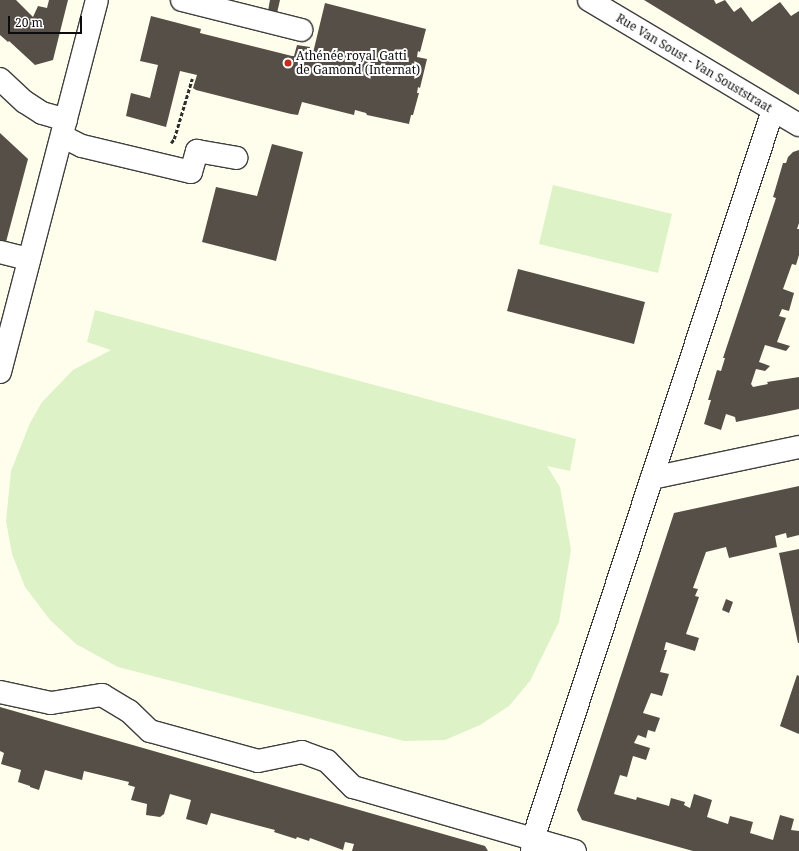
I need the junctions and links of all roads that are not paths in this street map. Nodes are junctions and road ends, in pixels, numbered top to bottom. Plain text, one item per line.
1 (97, 0) edge
2 (182, 0) edge
3 (589, 0) edge
4 (301, 30) dead end
5 (0, 78) edge
6 (773, 110) junction
7 (799, 125) edge
8 (64, 128) junction
9 (236, 158) dead end
10 (0, 252) edge
11 (29, 259) junction
12 (0, 372) edge
13 (799, 447) edge
14 (652, 478) junction
15 (0, 692) edge
16 (532, 845) edge
17 (575, 851) edge

1 - 8 street
2 - 4 street
3 - 6 street, Rue Van Soust - Van Souststraat
5 - 8 street
6 - 7 street, Rue Van Soust - Van Souststraat
6 - 14 street
8 - 9 street
8 - 11 street
10 - 11 street
11 - 12 street
13 - 14 street
14 - 16 street
15 - 16 street
16 - 17 street

